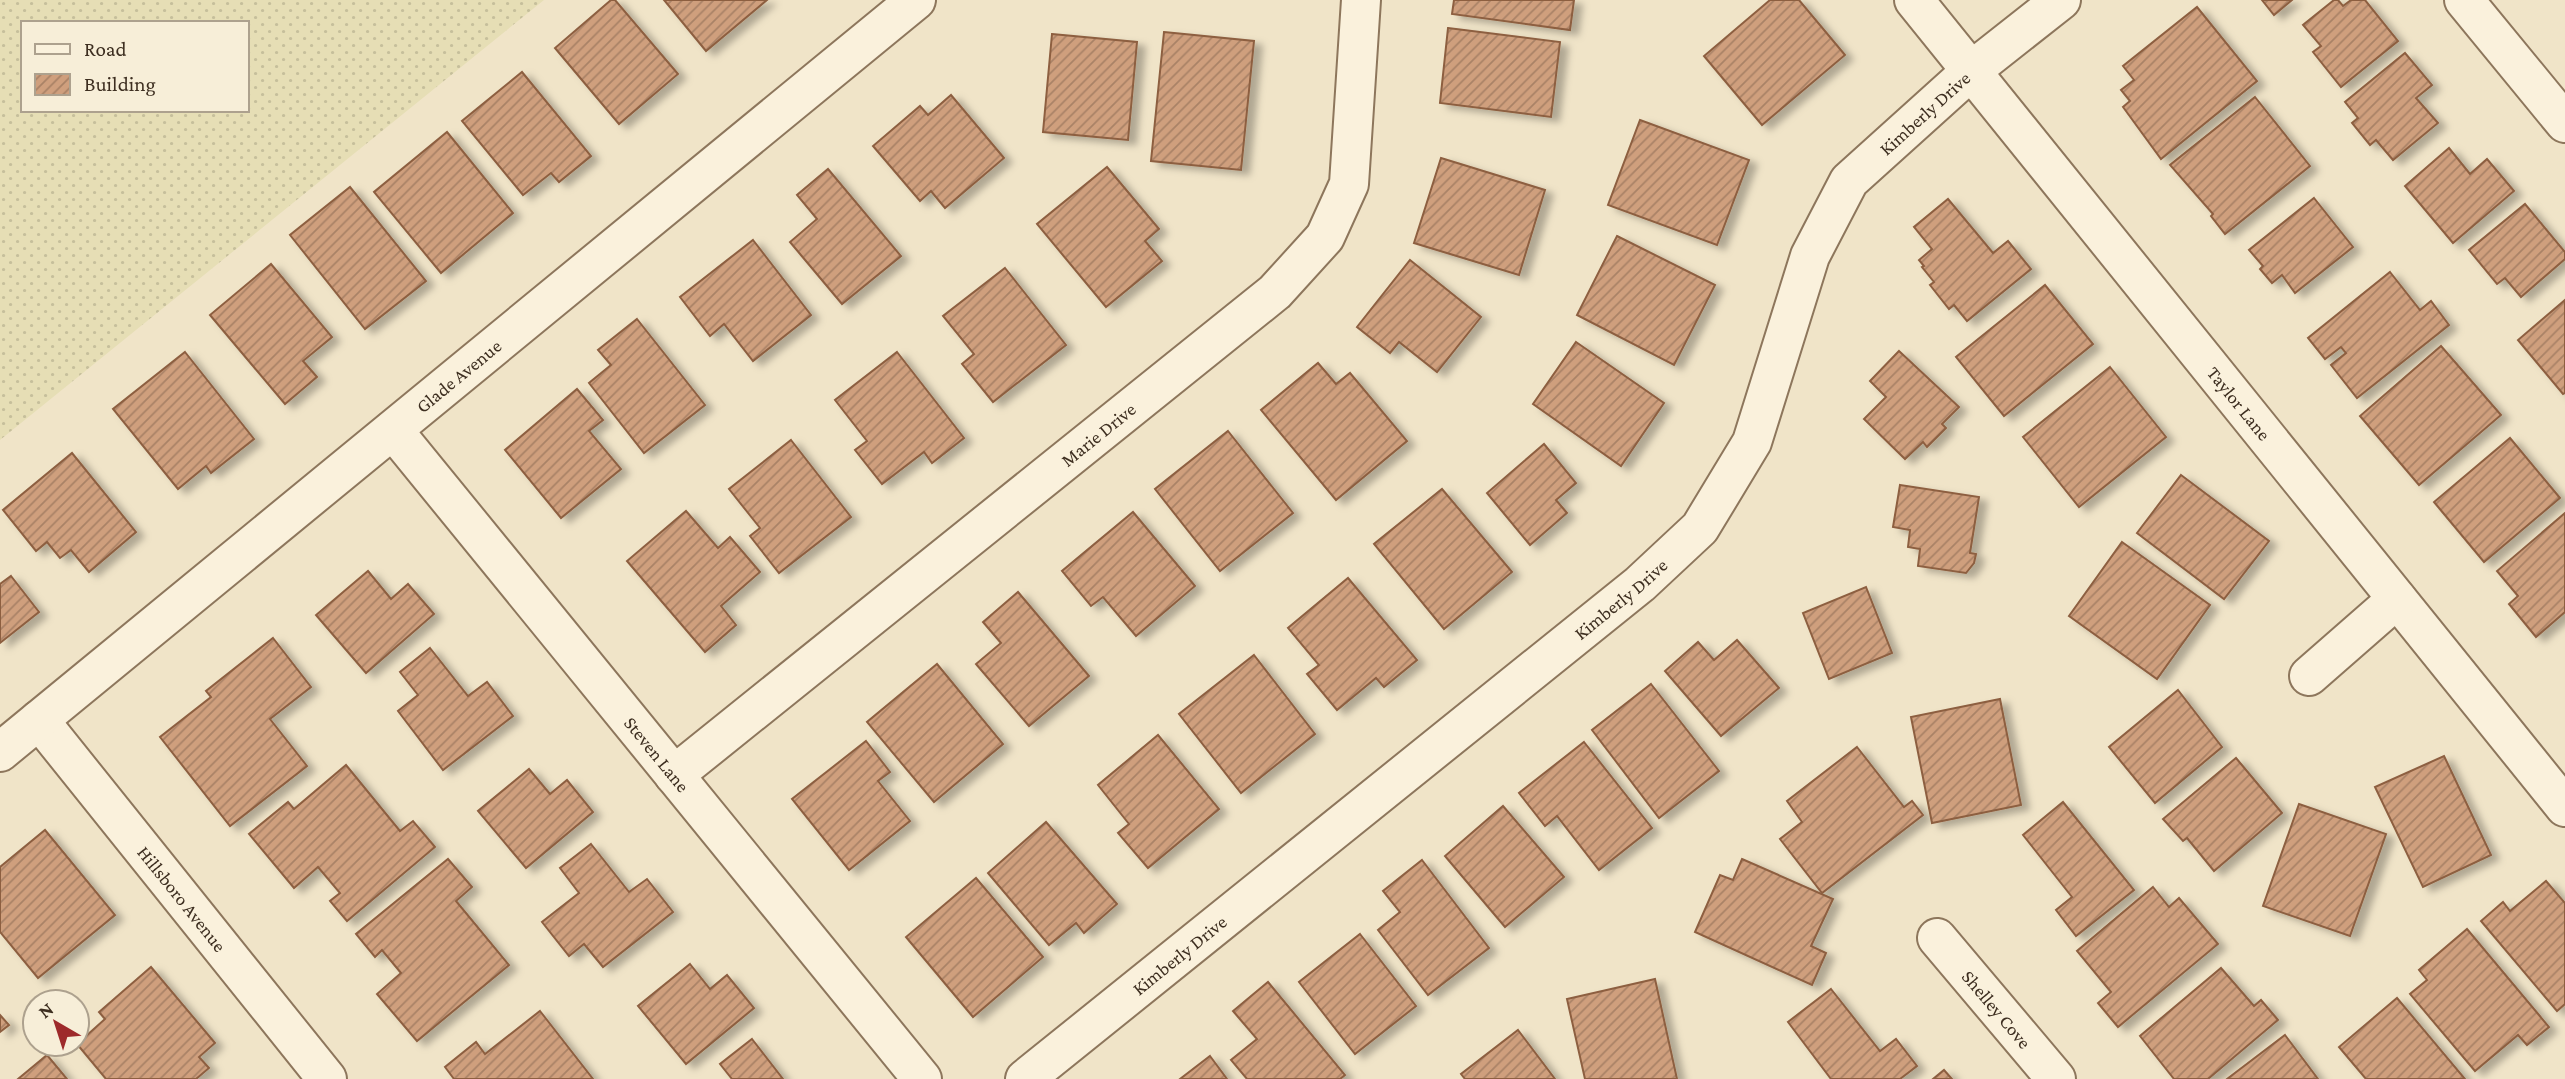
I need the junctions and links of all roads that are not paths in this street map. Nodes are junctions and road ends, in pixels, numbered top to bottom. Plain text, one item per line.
1 (916, 0) edge
2 (1361, 0) edge
3 (1914, 0) edge
4 (2061, 0) edge
5 (2464, 0) edge
6 (1972, 71) junction
7 (2565, 123) edge
8 (393, 430) junction
9 (2397, 599) junction
10 (2309, 676) dead end
11 (39, 720) junction
12 (0, 752) edge
13 (674, 775) junction
14 (2565, 807) edge
15 (1937, 938) dead end
16 (327, 1079) edge
17 (922, 1079) edge
18 (1025, 1079) edge
19 (2056, 1079) edge

1 - 8 street, Glade Avenue
2 - 13 street, Marie Drive
3 - 6 street, Taylor Lane
4 - 6 street, Kimberly Drive
5 - 7 street
6 - 9 street, Taylor Lane
6 - 18 street, Kimberly Drive
8 - 11 street, Glade Avenue
8 - 13 street, Steven Lane
9 - 10 street
9 - 14 street, Taylor Lane
11 - 12 street, Glade Avenue
11 - 16 street, Hillsboro Avenue
13 - 17 street, Steven Lane
15 - 19 street, Shelley Cove

